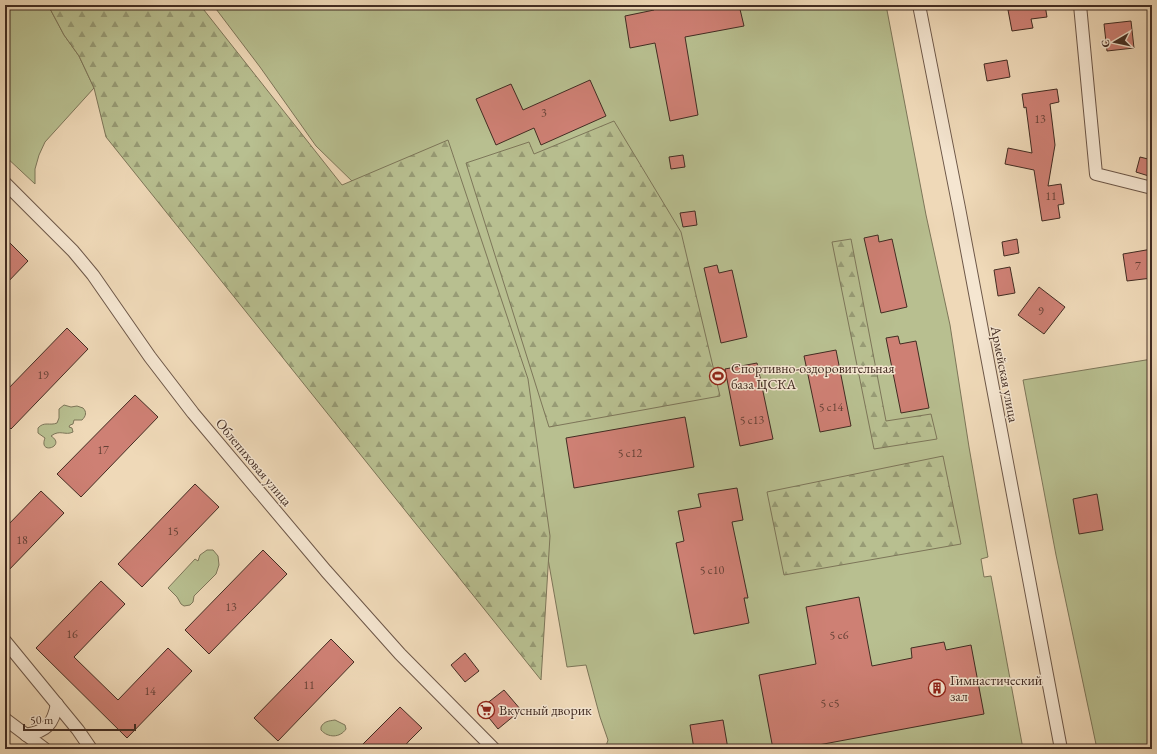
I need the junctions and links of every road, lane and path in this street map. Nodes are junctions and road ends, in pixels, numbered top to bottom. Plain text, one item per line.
1 (919, 5) edge
2 (1080, 5) edge
3 (5, 183) edge
4 (1152, 188) edge
5 (5, 641) edge
6 (57, 704) junction
7 (5, 718) edge
8 (26, 736) junction
9 (45, 749) edge
10 (91, 749) edge
11 (494, 749) edge
12 (1061, 749) edge

1 - 12 street, Армейская улица
2 - 4 street
3 - 11 street, Облепиховая улица
5 - 6 street
6 - 8 street
6 - 10 street
7 - 8 street
8 - 9 street

